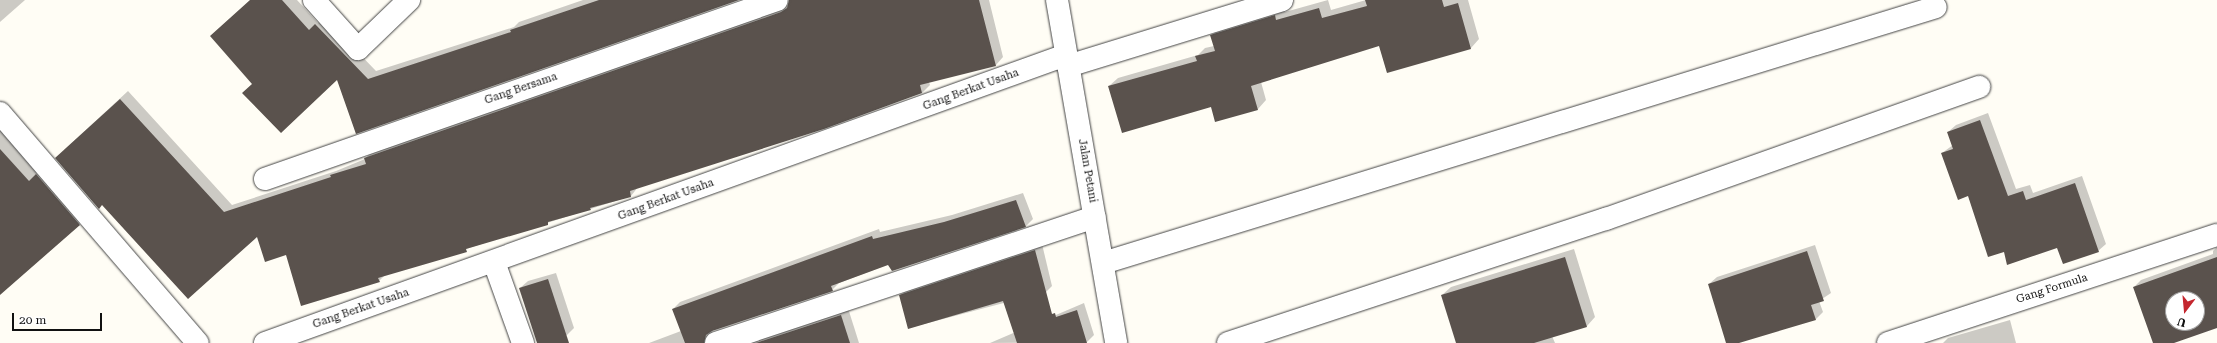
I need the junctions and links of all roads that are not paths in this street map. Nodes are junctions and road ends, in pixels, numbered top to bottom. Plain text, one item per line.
1 (314, 0) edge
2 (409, 0) edge
3 (777, 0) edge
4 (1057, 0) edge
5 (1282, 0) edge
6 (1936, 7) dead end
7 (1067, 61) junction
8 (1979, 87) dead end
9 (0, 113) edge
10 (265, 179) dead end
11 (1095, 217) junction
12 (2217, 235) edge
13 (494, 262) junction
14 (1103, 263) junction
15 (198, 343) edge
16 (265, 343) edge
17 (523, 343) edge
18 (716, 343) edge
19 (1116, 343) edge
20 (1228, 343) edge
21 (1888, 343) edge

1 - 2 street
3 - 10 street, Gang Bersama
4 - 7 street, Jalan Petani
5 - 7 street, Gang Berkat Usaha
6 - 14 street
7 - 11 street, Jalan Petani
7 - 13 street, Gang Berkat Usaha
8 - 20 street
9 - 15 street
11 - 14 street, Jalan Petani
11 - 18 street
12 - 21 street, Gang Formula
13 - 16 street, Gang Berkat Usaha
13 - 17 street
14 - 19 street, Jalan Petani

